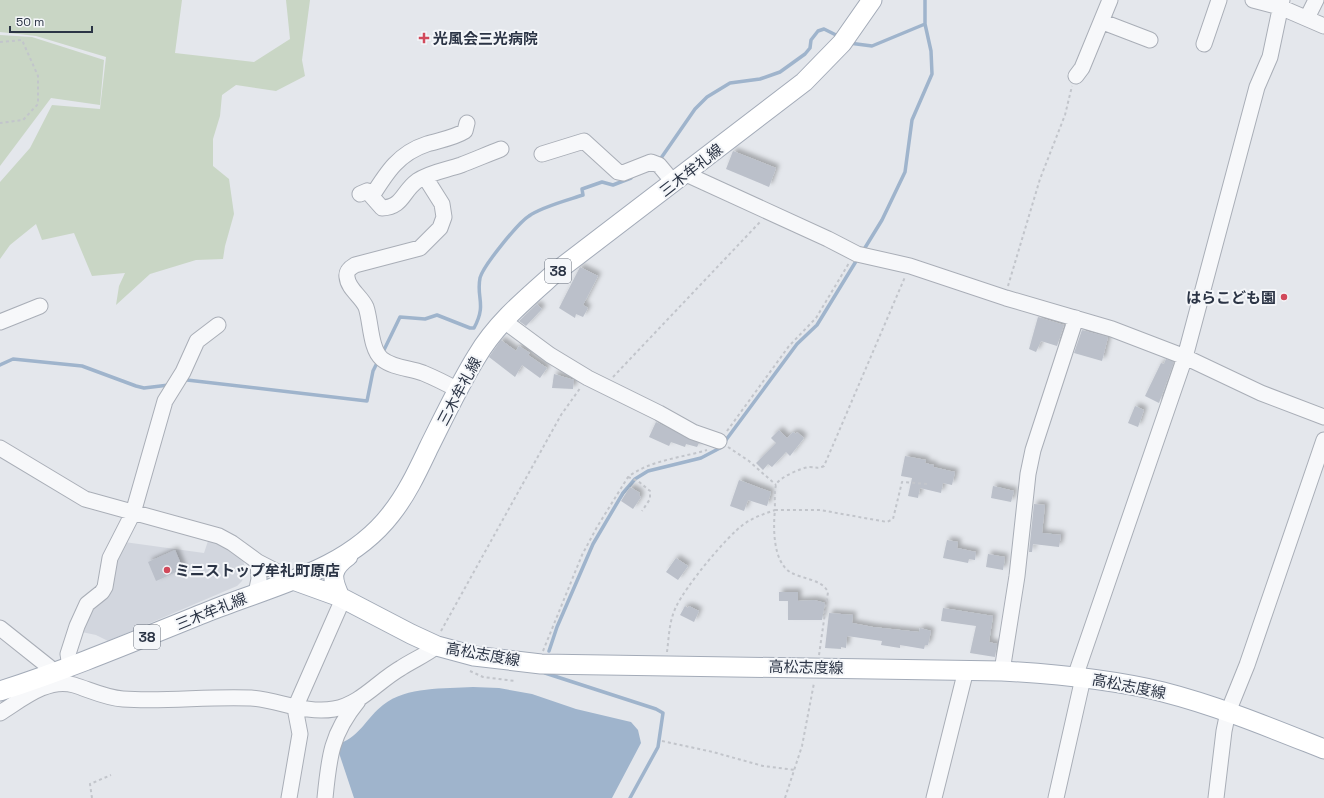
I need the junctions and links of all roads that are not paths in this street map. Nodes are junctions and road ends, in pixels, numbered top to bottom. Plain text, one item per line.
1 (872, 0) edge
2 (1110, 0) edge
3 (1219, 0) edge
4 (1253, 0) edge
5 (1316, 0) edge
6 (1281, 3) edge
7 (1307, 18) junction
8 (1102, 22) junction
9 (1324, 26) edge
10 (1150, 40) dead end
11 (1204, 44) dead end
12 (1076, 76) road end
13 (467, 123) dead end
14 (501, 149) dead end
15 (542, 154) dead end
16 (425, 177) junction
17 (680, 178) junction
18 (40, 306) dead end
19 (1076, 318) junction
20 (504, 321) junction
21 (0, 322) edge
22 (218, 325) dead end
23 (1185, 357) junction
24 (458, 390) junction
25 (1324, 418) edge
26 (1324, 440) edge
27 (722, 443) road end
28 (0, 448) edge
29 (133, 513) junction
30 (366, 539) junction
31 (258, 562) junction
32 (293, 580) junction
33 (256, 593) junction
34 (342, 598) junction
35 (0, 628) edge
36 (437, 646) junction
37 (966, 670) junction
38 (1002, 671) junction
39 (60, 675) junction
40 (1079, 677) junction
41 (0, 691) edge
42 (359, 700) junction
43 (295, 708) junction
44 (1228, 712) junction
45 (0, 713) edge
46 (1324, 748) edge
47 (289, 798) edge
48 (325, 798) edge
49 (934, 798) edge
50 (1056, 798) edge
51 (1216, 798) edge

1 - 17 main road, 三木牟礼線 / 38
2 - 8 street
3 - 11 street
4 - 6 street
5 - 7 street
6 - 7 street
6 - 23 street
7 - 9 street
8 - 10 street
8 - 12 street
13 - 16 street
14 - 16 street
15 - 17 street
16 - 24 street
17 - 19 street
17 - 20 main road, 三木牟礼線 / 38
18 - 21 street
19 - 23 street
19 - 38 street
20 - 24 main road, 三木牟礼線 / 38
20 - 27 street
22 - 29 street
23 - 25 street
23 - 40 street
24 - 30 main road, 三木牟礼線 / 38
26 - 44 street
28 - 29 street
29 - 31 street
29 - 39 street
30 - 32 main road, 三木牟礼線 / 38
30 - 34 main road
31 - 32 street
31 - 33 street
32 - 33 main road, 三木牟礼線 / 38
32 - 34 main road, 高松志度線
33 - 39 main road, 三木牟礼線 / 38
34 - 36 main road, 高松志度線
34 - 43 street
35 - 39 street
36 - 37 main road, 高松志度線
36 - 42 street
37 - 38 main road, 高松志度線
37 - 49 street
38 - 40 main road, 高松志度線
39 - 41 main road, 三木牟礼線 / 38
39 - 43 street
39 - 45 street
40 - 44 main road, 高松志度線
40 - 50 street
42 - 43 street
42 - 48 street
43 - 47 street
44 - 46 main road, 高松志度線
44 - 51 street

